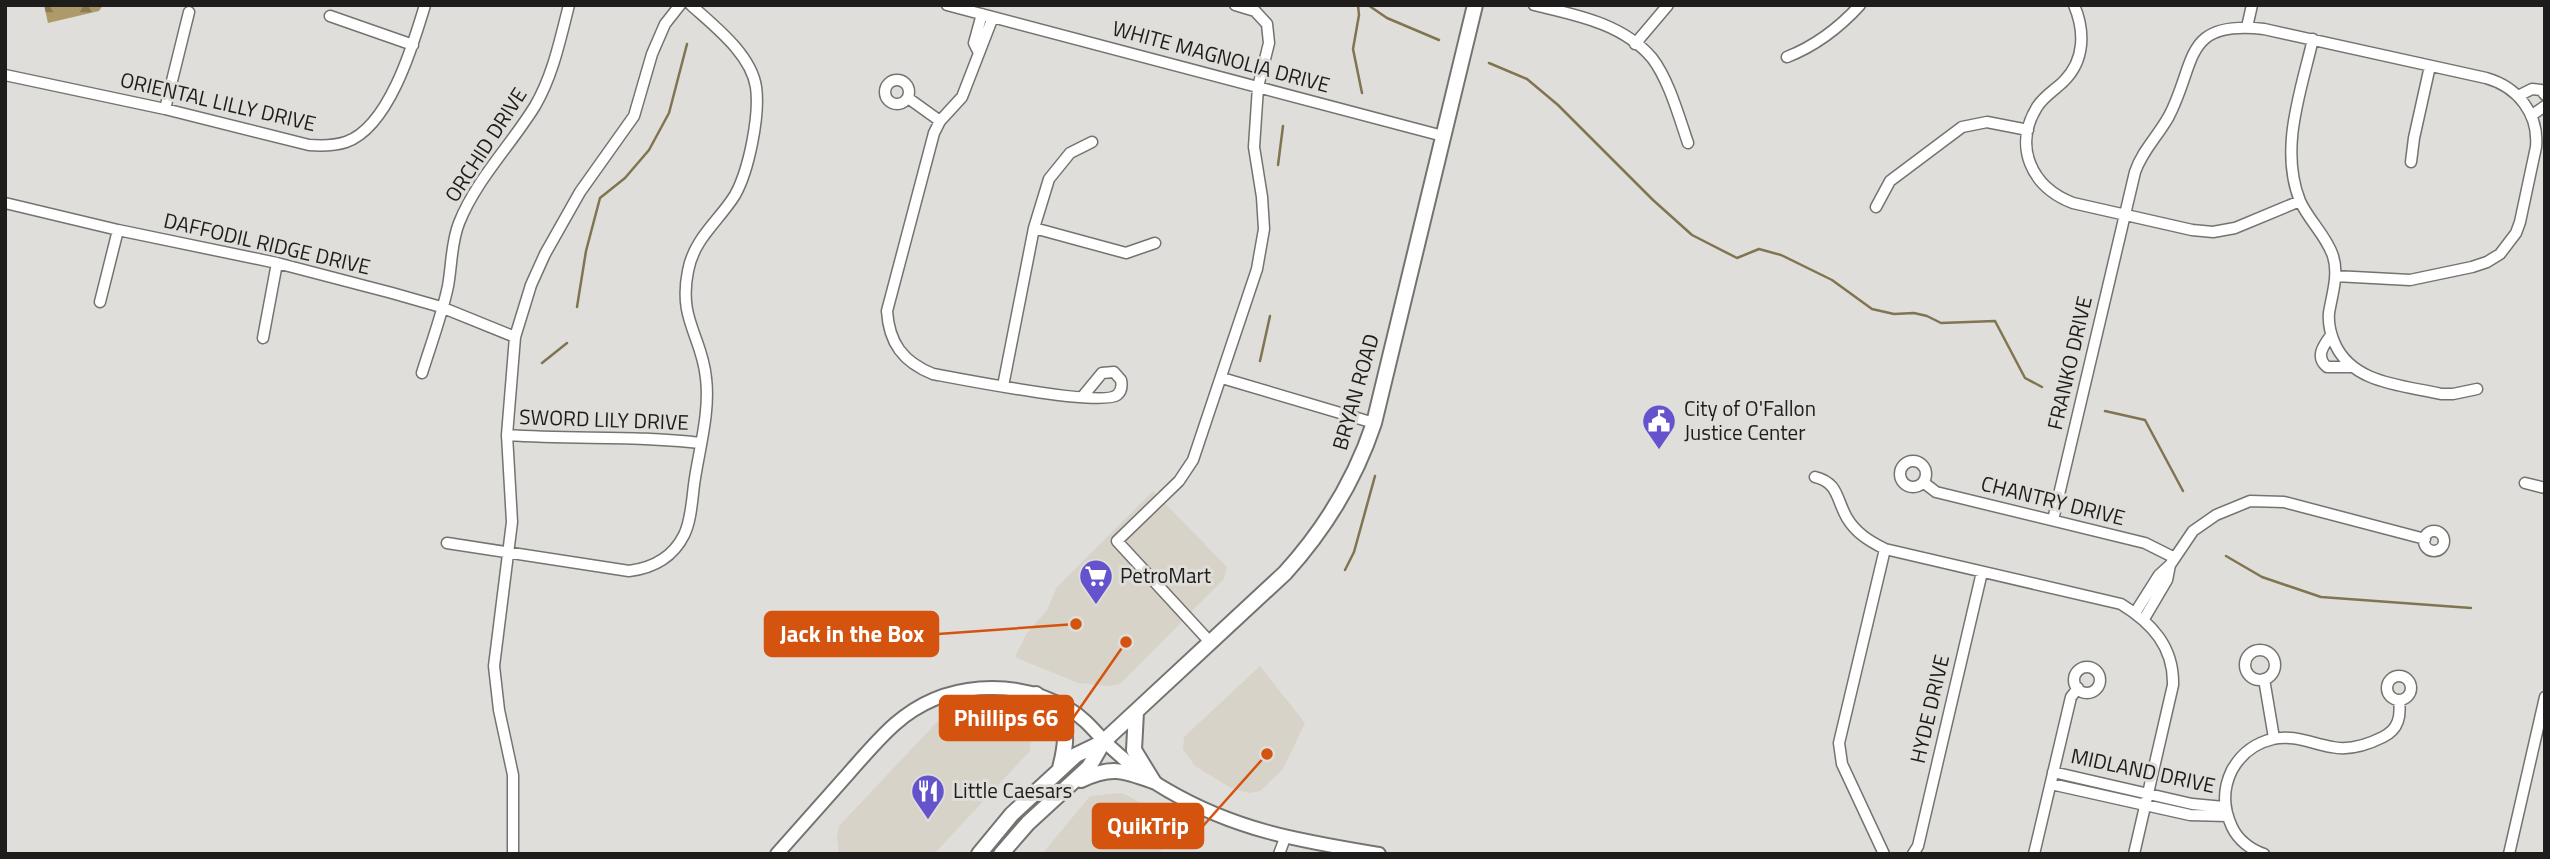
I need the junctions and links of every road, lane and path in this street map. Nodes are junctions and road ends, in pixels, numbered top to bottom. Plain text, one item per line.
1 (425, 5) edge
2 (569, 5) edge
3 (680, 5) edge
4 (691, 5) edge
5 (947, 5) edge
6 (1235, 5) edge
7 (1475, 5) edge
8 (1534, 5) edge
9 (1668, 5) edge
10 (1860, 5) edge
11 (2074, 5) edge
12 (2252, 5) edge
13 (189, 12) dead end
14 (988, 13) edge
15 (330, 16) dead end
16 (2247, 27) junction
17 (2313, 39) junction
18 (1635, 44) junction
19 (413, 45) junction
20 (1787, 58) dead end
21 (2430, 66) junction
22 (5, 75) edge
23 (1258, 87) junction
24 (2545, 95) edge
25 (2518, 96) junction
26 (908, 98) dead end
27 (2545, 106) edge
28 (165, 109) junction
29 (2532, 115) junction
30 (940, 121) junction
31 (2028, 130) junction
32 (1443, 136) junction
33 (1092, 142) dead end
34 (1688, 144) dead end
35 (2411, 162) dead end
36 (2301, 201) junction
37 (5, 203) edge
38 (1876, 208) dead end
39 (2124, 214) junction
40 (1034, 228) junction
41 (118, 230) junction
42 (1155, 243) dead end
43 (278, 263) junction
44 (2335, 276) junction
45 (100, 302) dead end
46 (441, 307) junction
47 (2331, 335) junction
48 (515, 337) junction
49 (262, 338) dead end
50 (2351, 367) junction
51 (422, 373) dead end
52 (1222, 379) junction
53 (1003, 386) junction
54 (2477, 389) dead end
55 (1083, 396) dead end
56 (1374, 423) junction
57 (507, 435) junction
58 (700, 443) junction
59 (1815, 477) dead end
60 (1923, 482) dead end
61 (2525, 483) dead end
62 (2545, 488) edge
63 (2053, 520) junction
64 (2425, 539) dead end
65 (447, 543) dead end
66 (1885, 549) junction
67 (510, 554) junction
68 (2172, 561) junction
69 (1982, 572) junction
70 (2139, 616) junction
71 (1210, 642) junction
72 (2264, 679) dead end
73 (2078, 688) dead end
74 (1036, 694) junction
75 (2545, 697) edge
76 (2399, 701) dead end
77 (1136, 712) junction
78 (2274, 738) junction
79 (1104, 741) junction
80 (1060, 769) junction
81 (2053, 772) junction
82 (1153, 781) junction
83 (2051, 784) junction
84 (1067, 787) junction
85 (2149, 794) junction
86 (2146, 805) junction
87 (2226, 812) junction
88 (1285, 838) junction
89 (513, 854) edge
90 (777, 854) edge
91 (979, 854) edge
92 (1001, 854) edge
93 (1279, 854) edge
94 (1379, 854) edge
95 (1884, 854) edge
96 (1913, 854) edge
97 (2034, 854) edge
98 (2134, 854) edge
99 (2264, 854) edge
100 (2509, 854) edge

1 - 19 street, ORIENTAL LILLY DRIVE
2 - 46 street, ORCHID DRIVE
3 - 48 street
4 - 58 street
5 - 14 street, WHITE MAGNOLIA DRIVE
6 - 23 street
7 - 32 main road, BRYAN ROAD
8 - 18 street
9 - 18 street
10 - 20 street
11 - 31 street
12 - 16 street
13 - 28 street
14 - 23 street, WHITE MAGNOLIA DRIVE
14 - 30 street
15 - 19 street
16 - 17 street
16 - 39 street, FRANKO DRIVE
17 - 21 street
17 - 36 street
18 - 34 street
19 - 28 street, ORIENTAL LILLY DRIVE
21 - 25 street
21 - 35 street
22 - 28 street, ORIENTAL LILLY DRIVE
23 - 32 street, WHITE MAGNOLIA DRIVE
23 - 52 street
24 - 25 street
25 - 29 street
26 - 30 street
27 - 29 street
29 - 44 street
30 - 53 street
31 - 38 street
31 - 39 street
32 - 56 main road, BRYAN ROAD
33 - 40 street
36 - 39 street
36 - 44 street
37 - 41 street, DAFFODIL RIDGE DRIVE
39 - 63 street, FRANKO DRIVE
40 - 42 street
40 - 53 street
41 - 43 street, DAFFODIL RIDGE DRIVE
41 - 45 street
43 - 46 street, DAFFODIL RIDGE DRIVE
43 - 49 street
44 - 47 street
46 - 48 street, DAFFODIL RIDGE DRIVE
46 - 51 street, ORCHID DRIVE
47 - 50 street
47 - 50 street
48 - 57 street
50 - 54 street
52 - 56 street
52 - 71 street
53 - 55 street
56 - 71 main road, BRYAN ROAD
57 - 58 street, SWORD LILY DRIVE
57 - 67 street
58 - 67 street
59 - 66 street
60 - 63 street, CHANTRY DRIVE
61 - 62 street
63 - 68 street, CHANTRY DRIVE
64 - 68 street
65 - 67 street
66 - 69 street
66 - 95 street
67 - 89 street
68 - 70 street
69 - 70 street
69 - 96 street, HYDE DRIVE
70 - 85 street
71 - 77 main road, BRYAN ROAD
72 - 78 street
73 - 81 street, MIDLAND DRIVE
74 - 79 street
74 - 80 main road
74 - 90 street
75 - 100 street
76 - 78 street
77 - 79 main road, BRYAN ROAD
77 - 82 main road
78 - 87 street
79 - 80 main road, BRYAN ROAD
79 - 82 street
79 - 84 main road, BRYAN ROAD
80 - 91 main road, BRYAN ROAD
81 - 83 street, MIDLAND DRIVE
81 - 85 street, MIDLAND DRIVE
82 - 84 main road
82 - 88 street
83 - 86 street, MIDLAND DRIVE
83 - 97 street, MIDLAND DRIVE
84 - 92 main road, BRYAN ROAD
85 - 86 street
85 - 87 street, MIDLAND DRIVE
86 - 87 street, MIDLAND DRIVE
86 - 98 street
87 - 99 street
88 - 93 street
88 - 94 street

